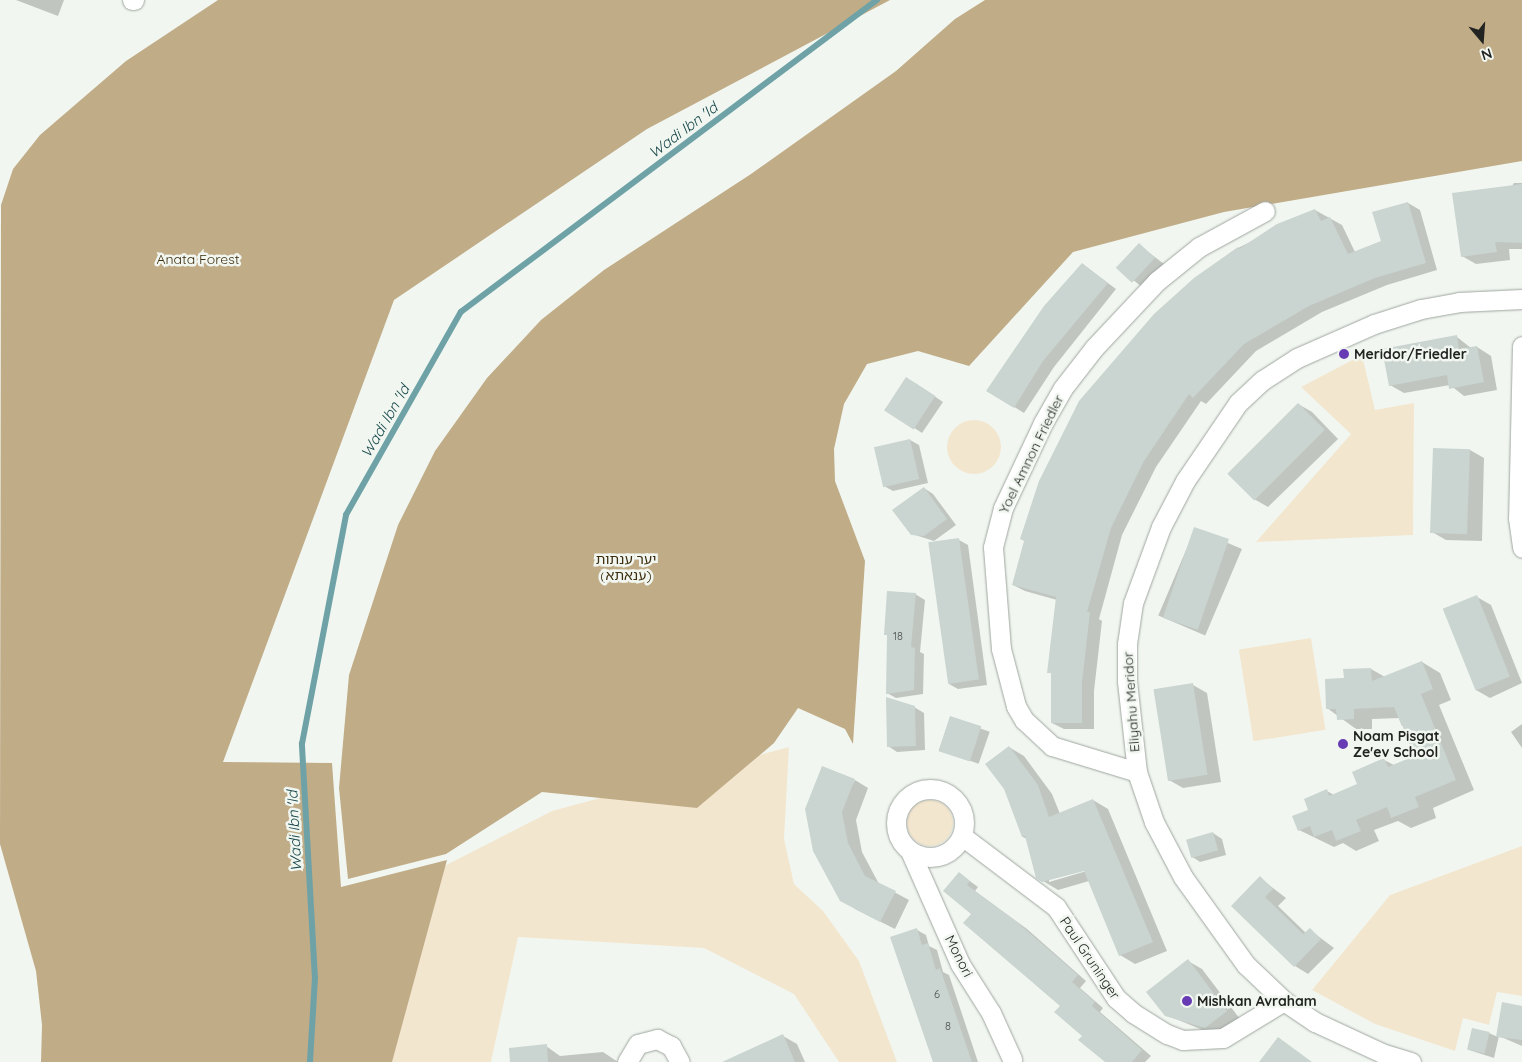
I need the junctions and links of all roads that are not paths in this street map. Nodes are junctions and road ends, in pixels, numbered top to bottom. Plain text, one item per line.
1 (1265, 211) dead end
2 (1522, 299) edge
3 (1522, 346) edge
4 (1522, 548) edge
5 (1137, 772) junction
6 (962, 836) junction
7 (910, 851) junction
8 (1284, 1001) junction
9 (1012, 1059) dead end
10 (627, 1062) edge
11 (680, 1062) edge
12 (1411, 1062) edge

1 - 5 street, Yoel Amnon Friedler
2 - 5 street, Eliyahu Meridor
3 - 4 street
5 - 8 street, Eliyahu Meridor
6 - 7 street
6 - 7 street
6 - 8 street, Paul Gruninger
7 - 9 street, Monori
8 - 12 street, Eliyahu Meridor
10 - 11 street

